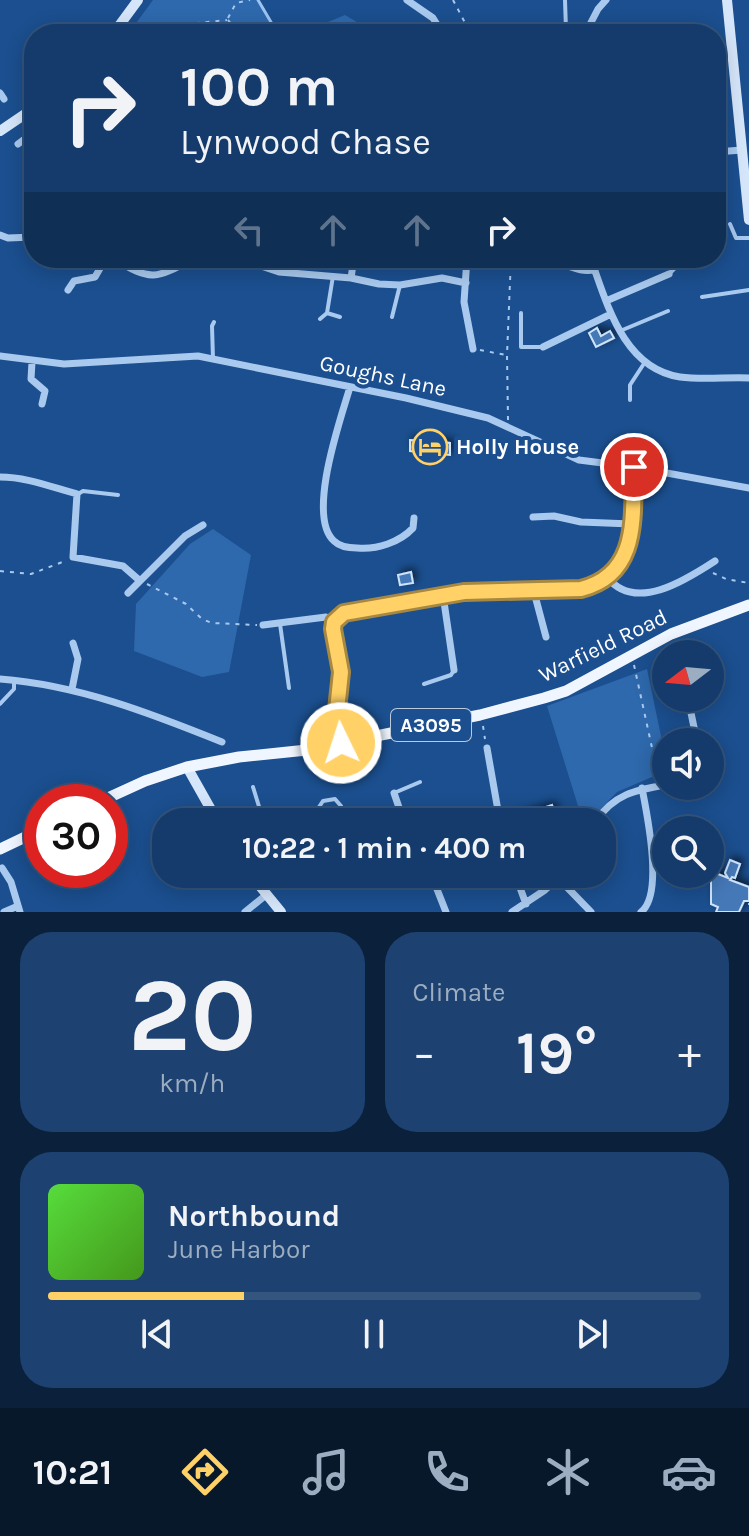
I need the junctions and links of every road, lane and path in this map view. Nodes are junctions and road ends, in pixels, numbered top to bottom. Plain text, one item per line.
1 (138, 0) edge
2 (250, 0) edge
3 (407, 0) edge
4 (453, 0) edge
5 (565, 0) edge
6 (606, 0) edge
7 (727, 0) edge
8 (227, 20) junction
9 (120, 24) edge
10 (187, 24) edge
11 (231, 24) edge
12 (437, 24) edge
13 (466, 24) edge
14 (566, 24) edge
15 (590, 24) edge
16 (743, 110) edge
17 (24, 115) edge
18 (0, 131) edge
19 (24, 140) edge
20 (18, 144) dead end
21 (742, 150) junction
22 (726, 151) edge
23 (748, 195) edge
24 (749, 220) edge
25 (730, 224) dead end
26 (0, 235) edge
27 (24, 237) edge
28 (749, 238) edge
29 (100, 268) edge
30 (129, 268) edge
31 (176, 268) edge
32 (267, 268) edge
33 (280, 268) edge
34 (352, 268) edge
35 (467, 268) edge
36 (511, 268) edge
37 (567, 268) edge
38 (595, 268) edge
39 (675, 268) edge
40 (595, 271) junction
41 (279, 272) junction
42 (669, 274) joint
43 (333, 276) junction
44 (351, 278) junction
45 (466, 283) junction
46 (400, 285) junction
47 (68, 290) dead end
48 (749, 290) edge
49 (702, 297) dead end
50 (606, 301) junction
51 (668, 311) dead end
52 (327, 313) junction
53 (521, 313) dead end
54 (611, 314) junction
55 (340, 317) dead end
56 (392, 317) dead end
57 (320, 319) dead end
58 (214, 322) dead end
59 (620, 331) junction
60 (543, 347) joint
61 (473, 349) joint
62 (507, 355) junction
63 (0, 356) edge
64 (213, 359) junction
65 (32, 362) junction
66 (645, 362) junction
67 (749, 378) edge
68 (350, 387) junction
69 (630, 400) dead end
70 (42, 404) dead end
71 (507, 425) junction
72 (634, 467) junction
73 (0, 477) edge
74 (749, 488) edge
75 (77, 494) junction
76 (118, 495) dead end
77 (533, 517) dead end
78 (414, 518) dead end
79 (631, 524) junction
80 (203, 525) dead end
81 (73, 557) junction
82 (712, 567) joint
83 (0, 571) edge
84 (607, 577) junction
85 (139, 580) junction
86 (749, 583) edge
87 (534, 592) junction
88 (128, 593) dead end
89 (443, 595) junction
90 (749, 605) edge
91 (336, 620) junction
92 (280, 624) junction
93 (263, 625) joint
94 (546, 637) dead end
95 (73, 643) dead end
96 (632, 656) junction
97 (454, 670) joint
98 (0, 679) edge
99 (14, 680) junction
100 (424, 684) dead end
101 (289, 688) dead end
102 (72, 689) junction
103 (0, 704) edge
104 (480, 715) junction
105 (222, 742) dead end
106 (341, 743) junction
107 (487, 748) joint
108 (652, 748) edge
109 (187, 767) junction
110 (420, 782) dead end
111 (253, 787) dead end
112 (652, 787) edge
113 (642, 788) junction
114 (128, 789) edge
115 (394, 793) joint
116 (210, 808) edge
117 (259, 808) edge
118 (319, 808) edge
119 (342, 808) edge
120 (399, 808) edge
121 (498, 808) edge
122 (608, 808) edge
123 (24, 838) edge
124 (0, 849) edge
125 (2, 868) dead end
126 (261, 888) edge
127 (437, 888) edge
128 (520, 888) edge
129 (546, 888) edge
130 (571, 888) edge
131 (266, 895) junction
132 (526, 904) junction
133 (19, 909) edge
134 (4, 912) edge
135 (245, 912) edge
136 (281, 912) edge
137 (446, 912) edge
138 (512, 912) edge
139 (591, 912) edge
140 (641, 912) edge

1 - 9 street
2 - 8 path
3 - 12 street
4 - 13 path
5 - 14 lane
6 - 15 street
7 - 16 street
8 - 10 path
8 - 11 path
16 - 21 street
17 - 18 street
19 - 20 street
21 - 22 street
21 - 23 street
23 - 24 street
25 - 28 lane
26 - 27 street
29 - 47 street
30 - 31 street
32 - 41 street
33 - 41 street
34 - 44 street
35 - 45 street
36 - 62 path
37 - 40 lane
38 - 40 lane
39 - 42 lane
40 - 50 street
41 - 43 street
42 - 50 street
43 - 44 street
43 - 52 lane
44 - 46 street
45 - 46 street
45 - 61 street
46 - 56 lane
48 - 49 lane
50 - 54 street
51 - 59 lane
52 - 55 lane
52 - 57 lane
53 - 60 lane
54 - 59 street
54 - 60 street
58 - 64 lane
59 - 66 street
61 - 62 path
62 - 71 path
63 - 65 street, Goughs Lane
64 - 65 street, Goughs Lane
64 - 68 street, Goughs Lane
65 - 70 street
66 - 67 street
66 - 69 lane
68 - 71 street, Goughs Lane
68 - 78 street
71 - 72 street, Goughs Lane
72 - 74 street, Goughs Lane
72 - 79 street
73 - 75 street
75 - 76 lane
75 - 81 street
77 - 79 street
79 - 84 street
80 - 85 street
81 - 83 path
81 - 85 street
82 - 84 street
82 - 86 path
84 - 87 street
85 - 88 street
85 - 93 path
87 - 89 street
87 - 94 street
89 - 91 street
89 - 97 street
90 - 96 main road, Warfield Road / A3095
91 - 92 street
91 - 106 street
92 - 93 street
92 - 101 lane
95 - 102 street
96 - 104 main road, Warfield Road / A3095
96 - 108 path
97 - 100 lane
98 - 99 street
99 - 102 street
99 - 103 lane
102 - 105 street
104 - 106 main road, Warfield Road / A3095
104 - 107 path
106 - 109 main road, Warfield Road / A3095
107 - 121 street
109 - 114 main road, Warfield Road / A3095
109 - 116 street
110 - 115 lane
111 - 117 lane
112 - 113 street
113 - 122 street
113 - 140 street
115 - 120 street
118 - 119 lane
123 - 124 main road
125 - 133 street
126 - 131 street
127 - 137 street
128 - 132 street
129 - 132 street
130 - 139 street
131 - 135 street
131 - 136 street
132 - 138 street
133 - 134 street

